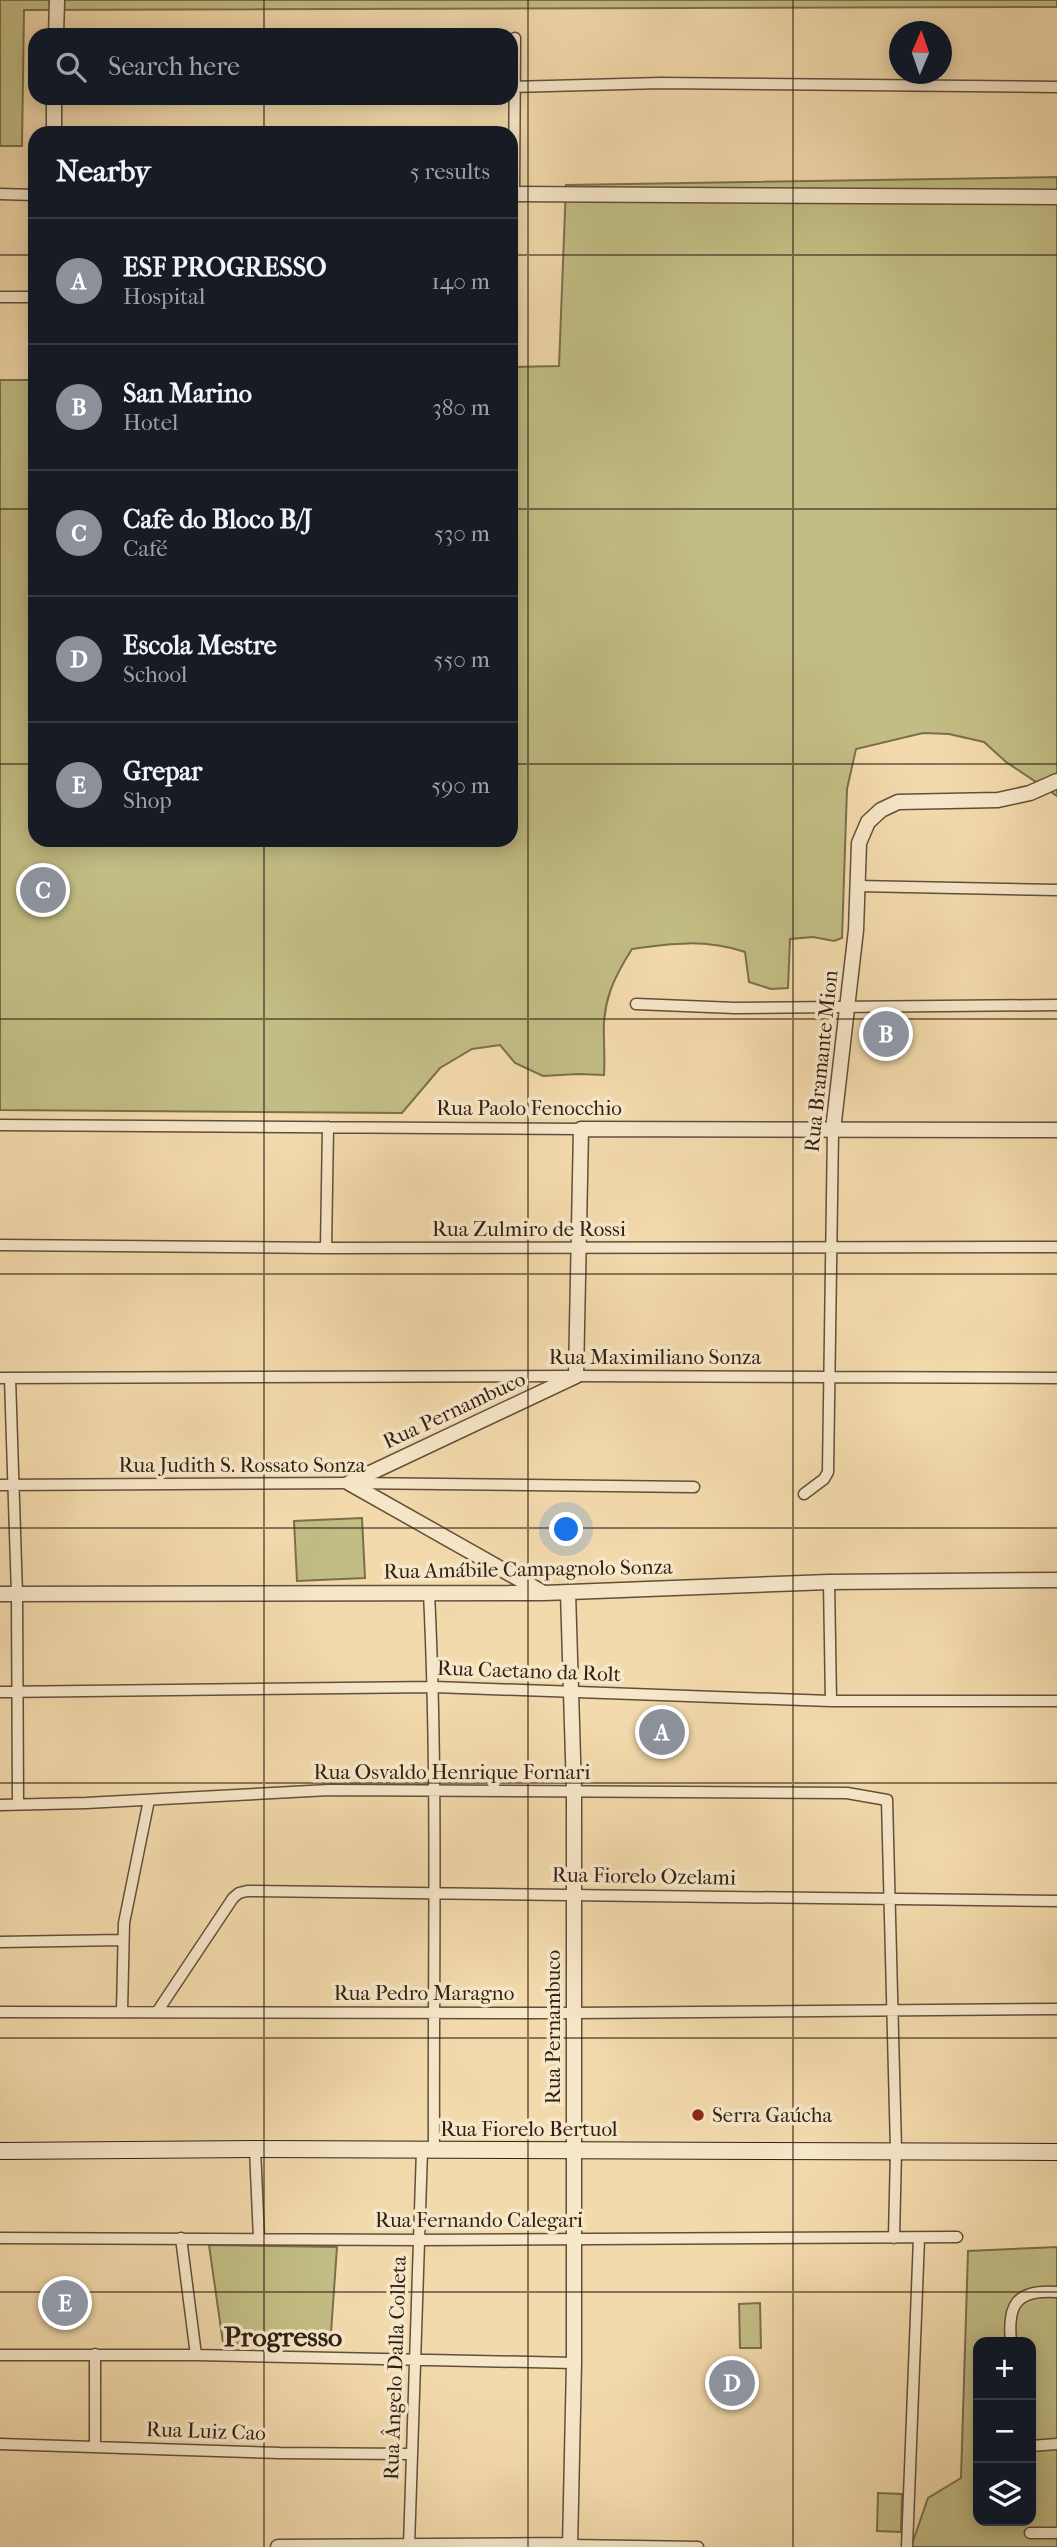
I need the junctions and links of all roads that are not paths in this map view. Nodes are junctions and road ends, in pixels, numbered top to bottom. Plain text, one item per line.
1 (57, 0) edge
2 (56, 28) edge
3 (518, 87) edge
4 (1057, 87) edge
5 (54, 105) edge
6 (513, 105) edge
7 (54, 126) edge
8 (513, 126) edge
9 (0, 194) edge
10 (518, 194) edge
11 (28, 195) edge
12 (1057, 197) edge
13 (0, 297) edge
14 (28, 297) edge
15 (1057, 781) edge
16 (858, 886) junction
17 (1057, 890) edge
18 (636, 1004) dead end
19 (1057, 1005) edge
20 (846, 1007) junction
21 (0, 1125) edge
22 (328, 1127) junction
23 (581, 1129) junction
24 (833, 1130) junction
25 (1057, 1130) edge
26 (0, 1245) edge
27 (1057, 1247) edge
28 (326, 1248) junction
29 (580, 1248) junction
30 (831, 1248) junction
31 (576, 1376) junction
32 (830, 1377) junction
33 (5, 1378) edge
34 (1057, 1378) edge
35 (349, 1483) junction
36 (0, 1485) edge
37 (13, 1485) junction
38 (694, 1487) dead end
39 (804, 1494) dead end
40 (1057, 1580) edge
41 (829, 1582) junction
42 (568, 1592) junction
43 (429, 1593) junction
44 (544, 1593) junction
45 (0, 1594) edge
46 (17, 1594) junction
47 (434, 1687) junction
48 (572, 1691) junction
49 (0, 1692) edge
50 (18, 1693) junction
51 (831, 1701) junction
52 (1057, 1701) edge
53 (574, 1791) junction
54 (435, 1792) junction
55 (149, 1800) junction
56 (18, 1804) junction
57 (0, 1805) edge
58 (433, 1894) junction
59 (574, 1894) junction
60 (888, 1899) junction
61 (1057, 1901) edge
62 (123, 1940) junction
63 (0, 1942) edge
64 (1057, 2009) edge
65 (891, 2010) junction
66 (122, 2011) junction
67 (0, 2012) edge
68 (157, 2012) junction
69 (433, 2012) junction
70 (574, 2012) junction
71 (255, 2149) junction
72 (428, 2150) junction
73 (573, 2150) junction
74 (896, 2150) junction
75 (0, 2151) edge
76 (1057, 2152) edge
77 (957, 2237) dead end
78 (0, 2238) edge
79 (181, 2238) junction
80 (894, 2238) junction
81 (919, 2238) junction
82 (259, 2239) junction
83 (420, 2240) junction
84 (574, 2240) junction
85 (1057, 2292) edge
86 (1011, 2337) edge
87 (95, 2354) junction
88 (196, 2355) junction
89 (0, 2356) edge
90 (413, 2359) junction
91 (574, 2363) junction
92 (0, 2444) edge
93 (1057, 2444) edge
94 (95, 2445) junction
95 (1036, 2446) edge
96 (410, 2454) junction
97 (1030, 2533) dead end
98 (1057, 2533) edge
99 (409, 2546) edge
100 (463, 2546) edge
101 (570, 2546) edge
102 (278, 2547) edge
103 (698, 2547) edge
104 (907, 2547) edge

1 - 2 street
3 - 4 street
5 - 7 street
6 - 8 street
9 - 11 street
10 - 12 street
13 - 14 street
15 - 16 street, Rua Bramante Mion
16 - 17 street
16 - 20 street, Rua Bramante Mion
18 - 20 street
19 - 20 street
20 - 24 street, Rua Bramante Mion
21 - 22 street, Rua Paolo Fenocchio
22 - 23 street, Rua Paolo Fenocchio
22 - 28 street
23 - 24 street, Rua Paolo Fenocchio
23 - 29 street
24 - 25 street, Rua Paolo Fenocchio
24 - 30 street, Rua Bramante Mion
26 - 28 street, Rua Zulmiro de Rossi
27 - 30 street, Rua Zulmiro de Rossi
28 - 29 street, Rua Zulmiro de Rossi
29 - 30 street, Rua Zulmiro de Rossi
29 - 31 street
30 - 32 street, Rua Bramante Mion
31 - 32 street, Rua Maximiliano Sonza
31 - 33 street, Rua Maximiliano Sonza
31 - 35 street, Rua Pernambuco
32 - 34 street, Rua Maximiliano Sonza
32 - 39 street, Rua Bramante Mion
33 - 37 street
35 - 37 street, Rua Judith S. Rossato Sonza
35 - 38 street, Rua Judith S. Rossato Sonza
35 - 44 street
36 - 37 street, Rua Judith S. Rossato Sonza
37 - 46 street
40 - 41 street, Rua Amábile Campagnolo Sonza
41 - 42 street, Rua Amábile Campagnolo Sonza
41 - 51 street
42 - 44 street, Rua Amábile Campagnolo Sonza
42 - 48 street, Rua Pernambuco
43 - 44 street, Rua Amábile Campagnolo Sonza
43 - 46 street, Rua Amábile Campagnolo Sonza
43 - 47 street, Rua Ângelo Dalla Colleta
45 - 46 street, Rua Amábile Campagnolo Sonza
46 - 50 street
47 - 48 street, Rua Caetano da Rolt
47 - 50 street, Rua Caetano da Rolt
47 - 54 street, Rua Ângelo Dalla Colleta
48 - 51 street, Rua Caetano da Rolt
48 - 53 street, Rua Pernambuco
49 - 50 street, Rua Caetano da Rolt
50 - 56 street
51 - 52 street, Rua Caetano da Rolt
53 - 54 street, Rua Osvaldo Henrique Fornari
53 - 59 street, Rua Pernambuco
53 - 60 street, Rua Osvaldo Henrique Fornari
54 - 55 street, Rua Osvaldo Henrique Fornari
54 - 58 street, Rua Ângelo Dalla Colleta
55 - 56 street, Rua Osvaldo Henrique Fornari
55 - 62 street
56 - 57 street, Rua Osvaldo Henrique Fornari
58 - 59 street, Rua Fiorelo Ozelami
58 - 68 street, Rua Fiorelo Ozelami
58 - 69 street, Rua Ângelo Dalla Colleta
59 - 60 street, Rua Fiorelo Ozelami
59 - 70 street, Rua Pernambuco
60 - 61 street, Rua Fiorelo Ozelami
60 - 65 street
62 - 63 street
62 - 66 street
64 - 65 street, Rua Pedro Maragno
65 - 70 street, Rua Pedro Maragno
65 - 74 street
66 - 67 street, Rua Pedro Maragno
66 - 68 street, Rua Pedro Maragno
68 - 69 street, Rua Pedro Maragno
69 - 70 street, Rua Pedro Maragno
69 - 72 street, Rua Ângelo Dalla Colleta
70 - 73 street, Rua Pernambuco
71 - 72 main road, Rua Fiorelo Bertuol
71 - 75 main road, Rua Fiorelo Bertuol
71 - 82 street
72 - 73 main road, Rua Fiorelo Bertuol
72 - 83 street, Rua Ângelo Dalla Colleta
73 - 74 main road, Rua Fiorelo Bertuol
73 - 84 street, Rua Pernambuco
74 - 76 main road, Rua Fiorelo Bertuol
74 - 80 street
77 - 81 street, Rua Fernando Calegari
78 - 79 street, Rua Fernando Calegari
79 - 82 street, Rua Fernando Calegari
79 - 88 street
80 - 81 street, Rua Fernando Calegari
80 - 84 street, Rua Fernando Calegari
81 - 104 street
82 - 83 street, Rua Fernando Calegari
83 - 84 street, Rua Fernando Calegari
83 - 90 street, Rua Ângelo Dalla Colleta
84 - 91 street, Rua Pernambuco
85 - 86 street
87 - 88 street
87 - 89 street
87 - 94 street
88 - 90 street
90 - 91 street
90 - 96 street, Rua Ângelo Dalla Colleta
91 - 101 street, Rua Pernambuco
92 - 94 street, Rua Luiz Cao
93 - 95 street
94 - 96 street, Rua Luiz Cao
96 - 99 street, Rua Ângelo Dalla Colleta
97 - 98 street
99 - 100 street
99 - 102 street
100 - 101 street
101 - 103 street

